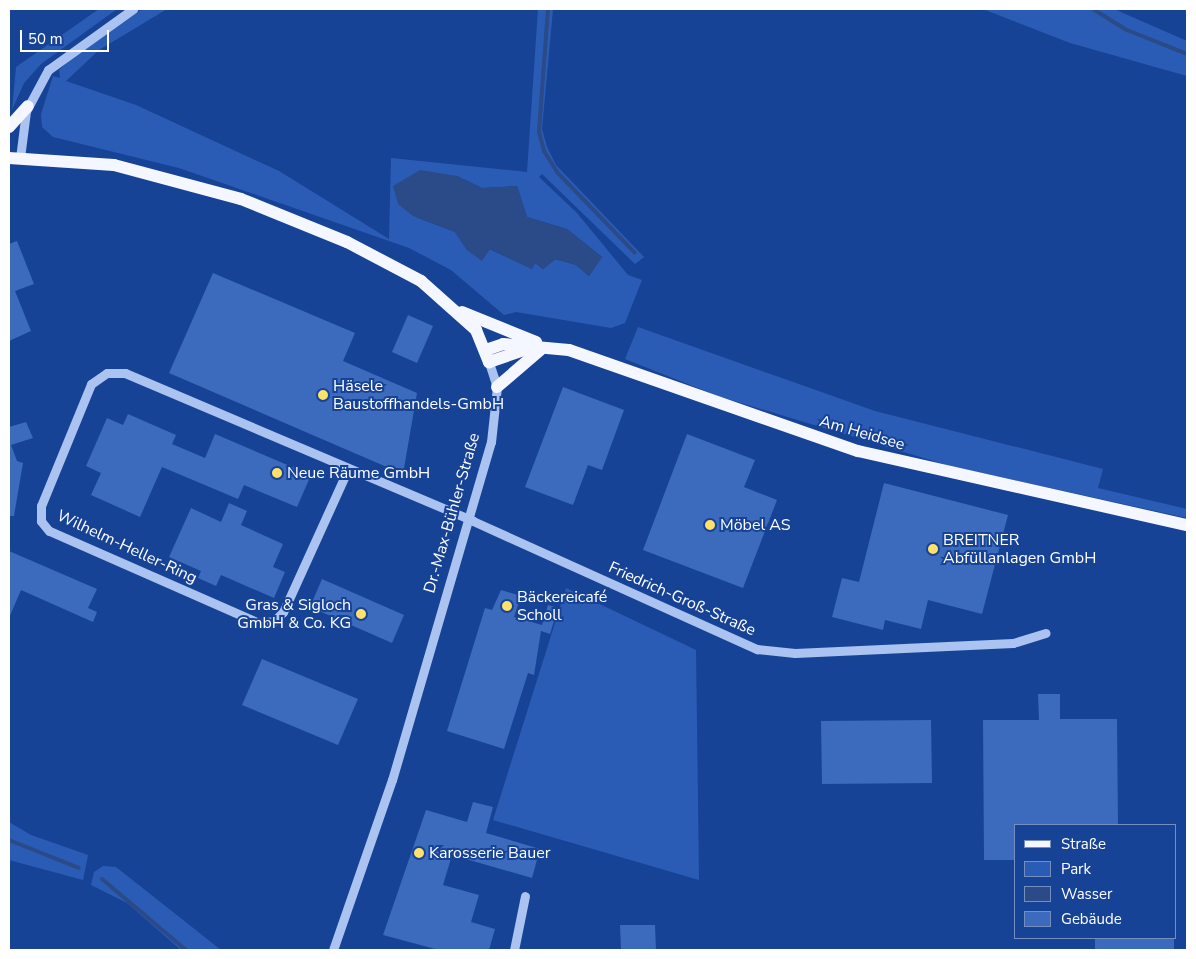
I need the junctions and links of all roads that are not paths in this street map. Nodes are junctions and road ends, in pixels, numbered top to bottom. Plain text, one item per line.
1 (132, 9) edge
2 (28, 106) junction
3 (9, 127) edge
4 (14, 158) edge
5 (458, 310) junction
6 (540, 346) junction
7 (487, 356) junction
8 (497, 387) junction
9 (348, 468) junction
10 (466, 518) junction
11 (1187, 525) edge
12 (1046, 633) dead end
13 (526, 896) dead end
14 (333, 950) edge
15 (514, 950) edge

1 - 2 street
2 - 3 main road
2 - 4 street
4 - 5 main road, Dr.-Max-Bühler-Straße
5 - 6 main road
5 - 7 main road, Dr.-Max-Bühler-Straße
6 - 7 main road, Am Heidsee
6 - 8 main road
6 - 11 main road, Am Heidsee
7 - 8 street, Dr.-Max-Bühler-Straße
8 - 10 street, Dr.-Max-Bühler-Straße
9 - 9 street, Wilhelm-Heller-Ring
9 - 10 street, Wilhelm-Heller-Ring
10 - 12 street, Friedrich-Groß-Straße
10 - 14 street, Dr.-Max-Bühler-Straße
13 - 15 street

